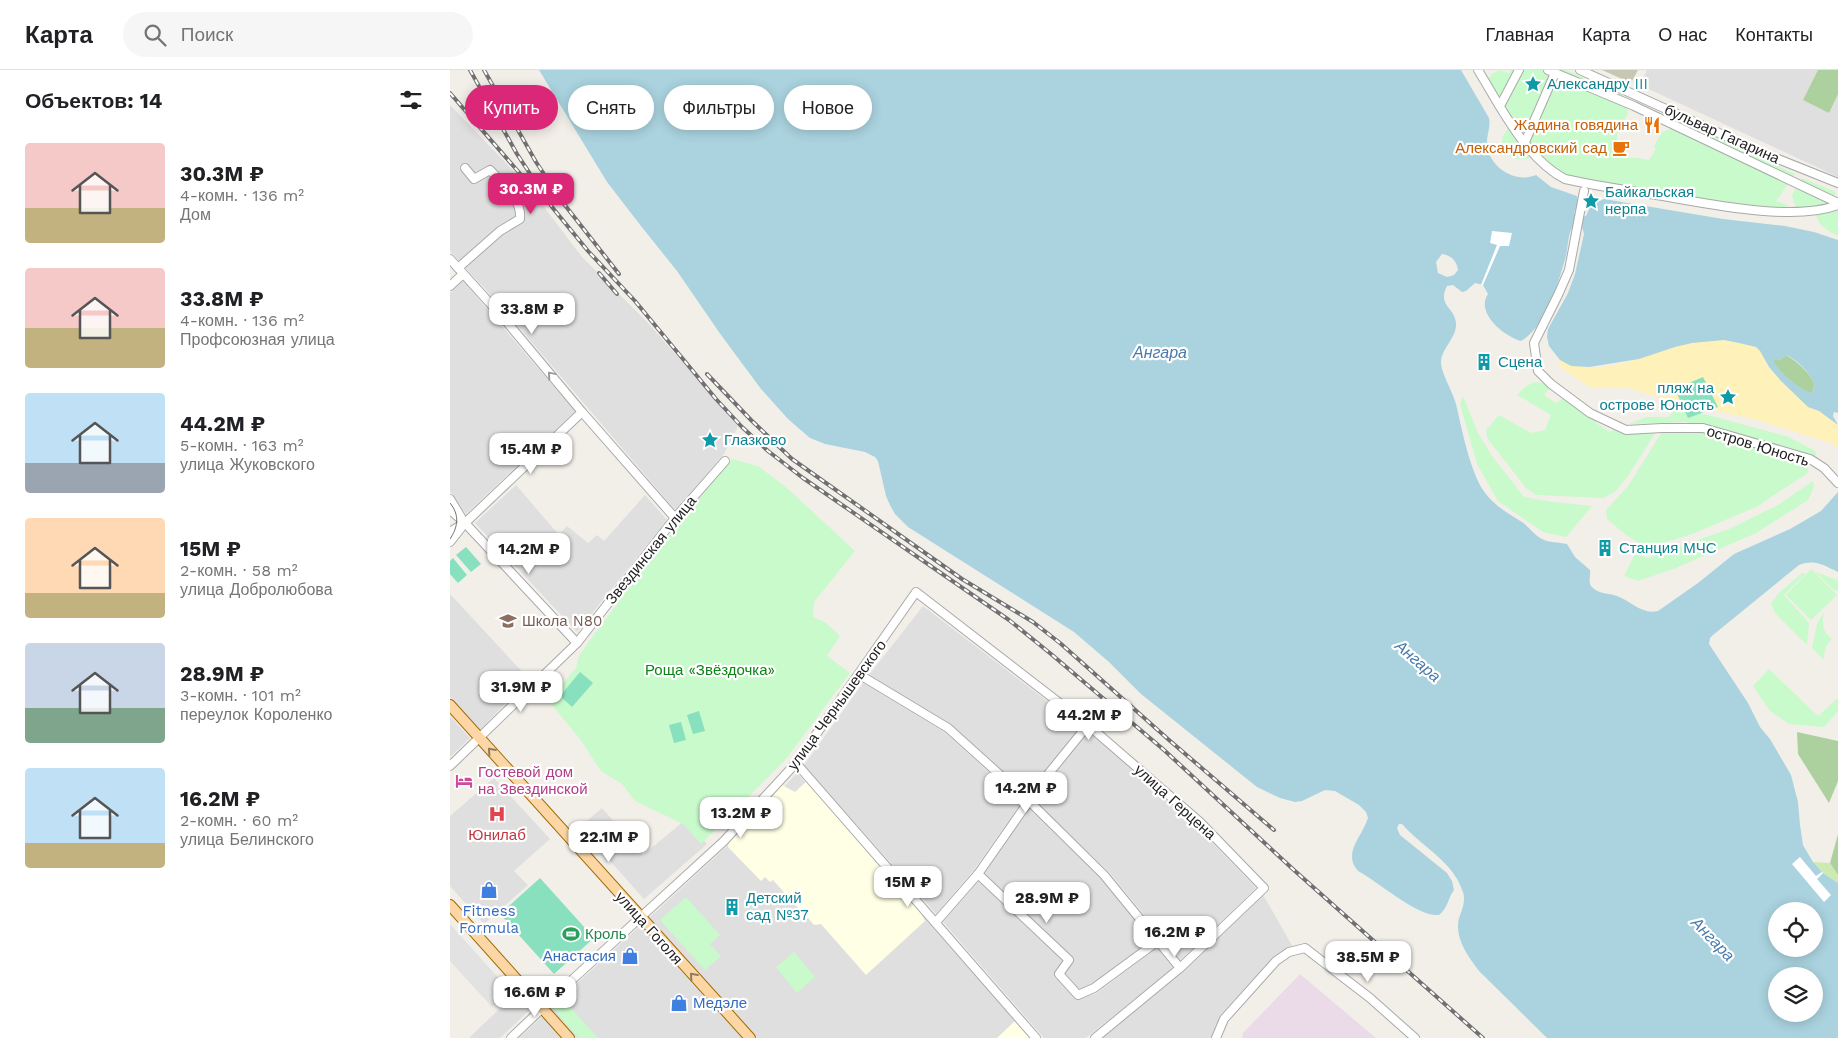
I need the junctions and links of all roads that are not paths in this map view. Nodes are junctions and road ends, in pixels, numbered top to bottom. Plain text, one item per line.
1 (1478, 70) edge
2 (1519, 70) edge
3 (1580, 70) edge
4 (1551, 72) edge
5 (1500, 106) junction
6 (1525, 142) junction
7 (465, 168) dead end
8 (1838, 183) edge
9 (1584, 191) dead end
10 (1838, 204) edge
11 (450, 259) edge
12 (461, 271) junction
13 (450, 286) edge
14 (582, 412) junction
15 (724, 461) dead end
16 (1838, 483) edge
17 (450, 499) edge
18 (450, 510) edge
19 (675, 518) junction
20 (465, 523) junction
21 (450, 532) edge
22 (450, 542) edge
23 (916, 592) joint
24 (577, 643) junction
25 (860, 675) junction
26 (450, 705) edge
27 (1088, 725) junction
28 (479, 738) junction
29 (796, 763) junction
30 (450, 766) edge
31 (1029, 802) junction
32 (978, 874) junction
33 (450, 905) edge
34 (640, 918) junction
35 (936, 922) junction
36 (1158, 941) junction
37 (1180, 968) junction
38 (542, 1008) junction
39 (512, 1038) edge
40 (569, 1038) edge
41 (750, 1038) edge
42 (1036, 1038) edge
43 (1095, 1038) edge
44 (1216, 1038) edge
45 (1415, 1038) edge

1 - 5 street
2 - 5 street
3 - 8 street, бульвар Гагарина
4 - 6 street
4 - 10 street
5 - 6 street
6 - 10 street
7 - 12 street
9 - 16 street, остров Юность
11 - 12 street
12 - 13 street
14 -> 12 street
14 - 19 street
14 - 20 street
15 - 19 street, Звездинская улица
17 - 20 street
18 - 20 street
19 - 24 street, Звездинская улица
20 - 21 street
20 - 22 street
20 - 24 street
23 - 25 street, улица Чернышевского
23 - 27 street, улица Герцена
24 - 28 street, Звездинская улица
25 - 29 street, улица Чернышевского
25 - 31 street
26 - 28 main road, улица Гоголя
27 - 31 street
27 - 37 street, улица Герцена
28 - 30 street, Звездинская улица
34 -> 28 main road, улица Гоголя
29 - 34 street, улица Чернышевского
29 - 35 street
31 - 32 street
31 - 36 street
32 - 35 street
32 - 36 street
33 - 38 main road
34 - 38 street, улица Чернышевского
41 -> 34 main road, улица Гоголя
35 - 42 street
36 - 37 street
37 - 43 street
38 - 39 street, улица Чернышевского
38 - 40 main road
44 - 45 street

